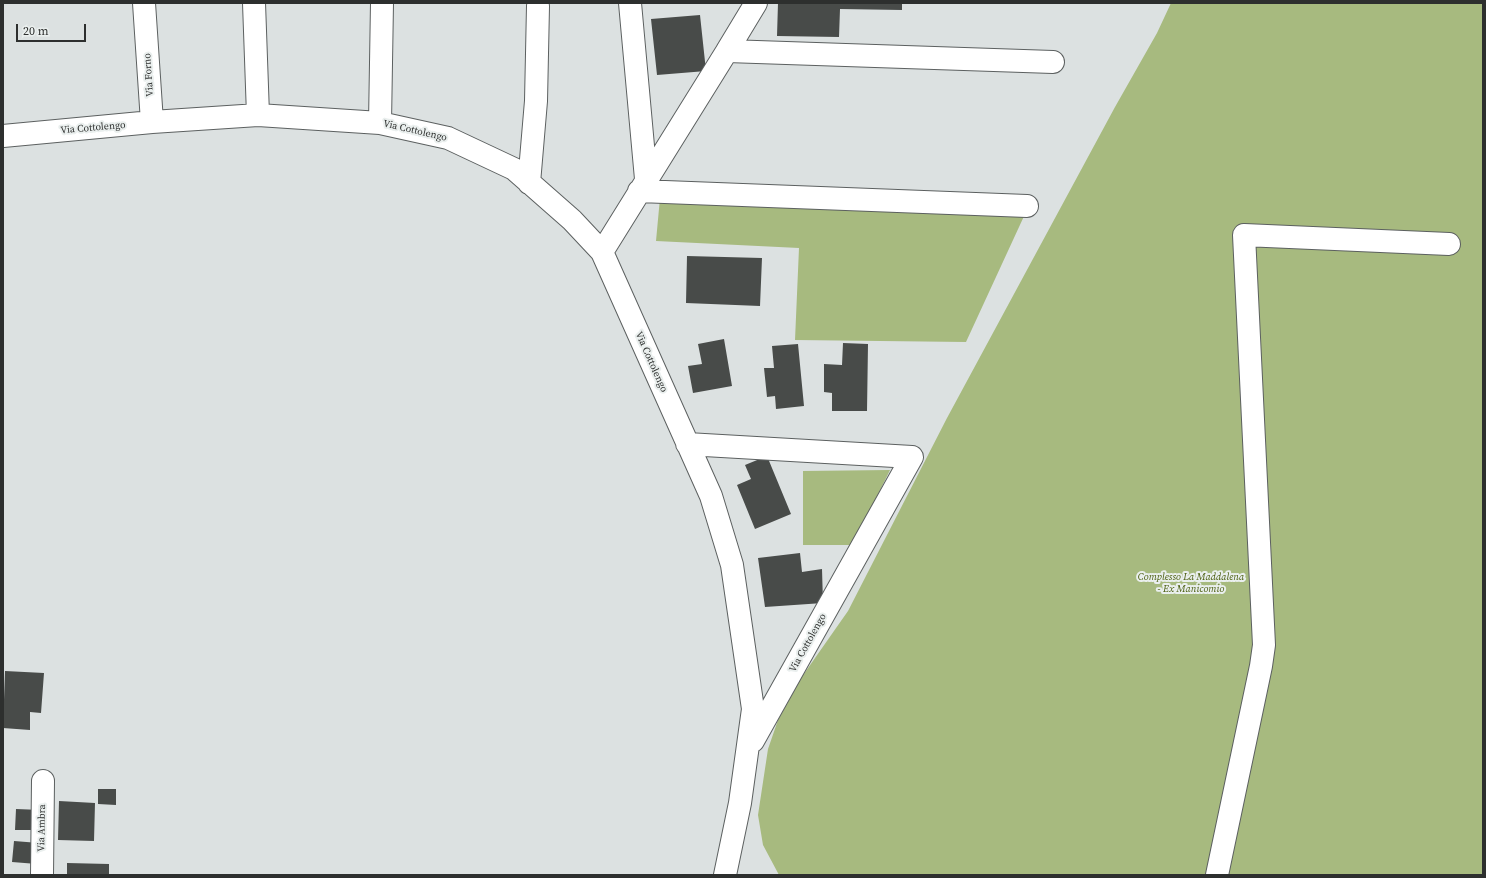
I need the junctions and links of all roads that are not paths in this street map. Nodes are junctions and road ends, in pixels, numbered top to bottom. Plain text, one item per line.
1 (144, 3) edge
2 (254, 3) edge
3 (382, 3) edge
4 (630, 3) edge
5 (756, 3) edge
6 (538, 6) dead end
7 (727, 51) junction
8 (1053, 62) dead end
9 (258, 115) junction
10 (152, 122) junction
11 (380, 123) junction
12 (3, 136) edge
13 (529, 183) junction
14 (642, 185) junction
15 (1027, 206) dead end
16 (1449, 244) dead end
17 (602, 252) junction
18 (687, 444) junction
19 (747, 753) junction
20 (43, 782) dead end
21 (42, 875) edge
22 (725, 875) edge
23 (1217, 875) edge

1 - 10 street, Via Forno
2 - 9 street
3 - 11 street
4 - 14 street
5 - 7 street
6 - 13 street
7 - 8 street
7 - 14 street
9 - 10 street, Via Cottolengo
9 - 11 street, Via Cottolengo
10 - 12 street, Via Cottolengo
11 - 13 street, Via Cottolengo
13 - 17 street, Via Cottolengo
14 - 15 street
14 - 17 street
16 - 23 street
17 - 18 street, Via Cottolengo
18 - 19 street, Via Cottolengo
18 - 19 street, Via Cottolengo
19 - 22 street, Via Cottolengo
20 - 21 street, Via Ambra

